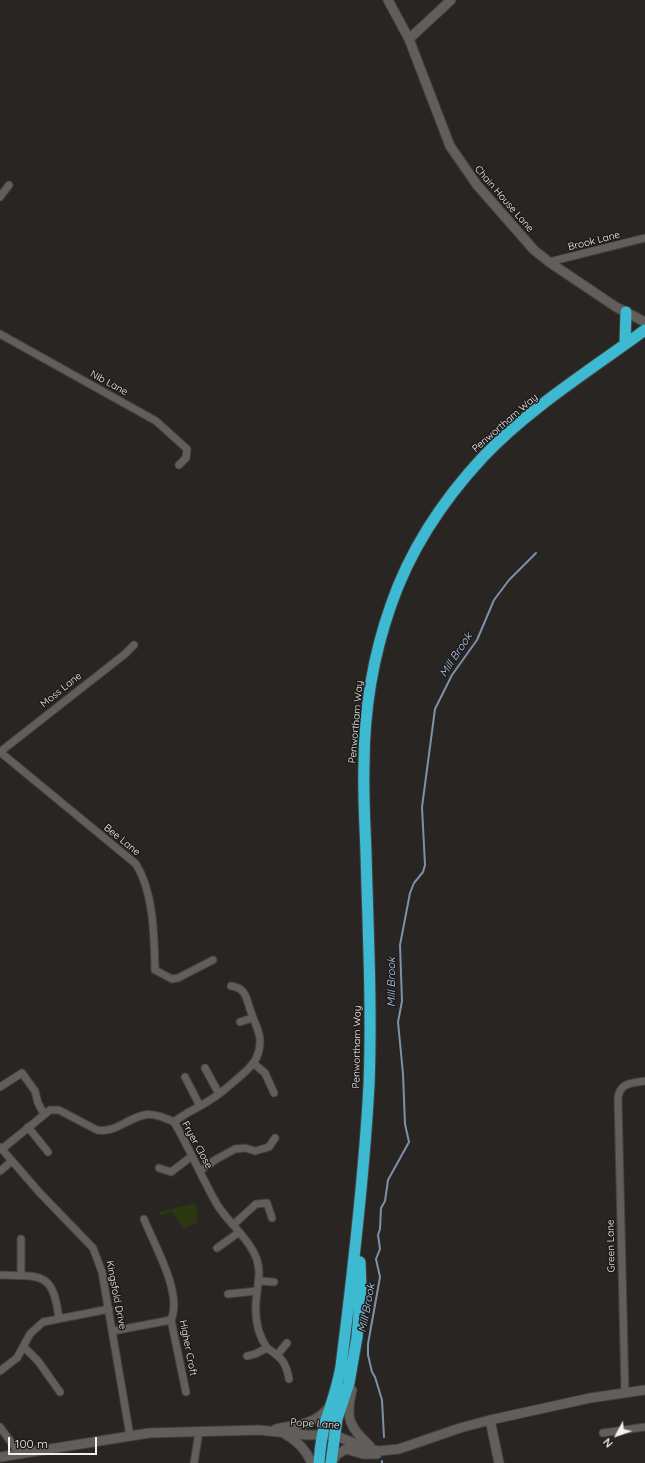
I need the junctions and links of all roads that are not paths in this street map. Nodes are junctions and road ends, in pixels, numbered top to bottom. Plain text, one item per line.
1 (388, 0) edge
2 (451, 0) edge
3 (409, 39) junction
4 (9, 185) dead end
5 (0, 197) edge
6 (645, 238) edge
7 (549, 262) junction
8 (626, 312) junction
9 (645, 322) edge
10 (645, 330) edge
11 (0, 334) edge
12 (625, 344) junction
13 (179, 465) dead end
14 (134, 645) dead end
15 (0, 752) edge
16 (213, 960) dead end
17 (231, 986) dead end
18 (252, 1018) junction
19 (240, 1022) dead end
20 (253, 1063) junction
21 (205, 1068) dead end
22 (185, 1077) dead end
23 (645, 1081) edge
24 (0, 1087) edge
25 (274, 1093) dead end
26 (218, 1094) junction
27 (200, 1106) junction
28 (44, 1114) junction
29 (174, 1122) junction
30 (28, 1127) junction
31 (275, 1138) dead end
32 (1, 1148) edge
33 (48, 1152) dead end
34 (192, 1156) junction
35 (12, 1161) junction
36 (159, 1168) dead end
37 (0, 1171) edge
38 (200, 1171) junction
39 (272, 1218) dead end
40 (144, 1219) dead end
41 (233, 1225) junction
42 (359, 1226) junction
43 (238, 1233) junction
44 (21, 1239) dead end
45 (217, 1248) dead end
46 (0, 1275) edge
47 (21, 1275) junction
48 (260, 1281) junction
49 (274, 1282) dead end
50 (257, 1291) junction
51 (228, 1294) dead end
52 (109, 1309) junction
53 (59, 1319) junction
54 (171, 1320) junction
55 (113, 1331) junction
56 (287, 1343) dead end
57 (24, 1347) junction
58 (267, 1348) junction
59 (355, 1348) junction
60 (277, 1355) junction
61 (247, 1356) dead end
62 (0, 1371) edge
63 (289, 1379) dead end
64 (645, 1390) edge
65 (60, 1392) dead end
66 (186, 1392) dead end
67 (626, 1393) junction
68 (332, 1403) junction
69 (490, 1420) junction
70 (0, 1427) edge
71 (645, 1427) edge
72 (269, 1430) junction
73 (199, 1432) junction
74 (282, 1432) junction
75 (603, 1433) dead end
76 (323, 1434) junction
77 (334, 1435) junction
78 (130, 1436) junction
79 (374, 1450) junction
80 (390, 1450) junction
81 (19, 1453) junction
82 (0, 1457) edge
83 (194, 1463) edge
84 (312, 1463) edge
85 (319, 1463) edge
86 (332, 1463) edge
87 (499, 1463) edge

1 - 3 street, Chain House Lane
2 - 3 street
3 - 7 street, Chain House Lane
4 - 5 street
6 - 7 street, Brook Lane
7 - 8 street, Chain House Lane
8 - 9 street, Chain House Lane
8 - 12 highway
10 - 12 highway, Penwortham Way
11 - 13 street, Nib Lane
12 - 42 highway, Penwortham Way
14 - 15 street, Moss Lane
15 - 16 street, Bee Lane
17 - 18 street
18 - 19 street
18 - 20 street
20 - 25 street
20 - 26 street
21 - 26 street
22 - 27 street
23 - 67 street, Green Lane
24 - 28 street
26 - 27 street
27 - 29 street
28 - 29 street, Fryer Close
28 - 30 street
29 - 34 street, Fryer Close
30 - 32 street
30 - 33 street
31 - 38 street
32 - 35 street, Kingsfold Drive
34 - 36 street
34 - 38 street, Fryer Close
35 - 37 street
35 - 52 street, Kingsfold Drive
38 - 41 street, Fryer Close
39 - 41 street
40 - 54 street, Higher Croft
41 - 43 street, Fryer Close
42 - 59 highway, Penwortham Way
42 - 68 highway, Penwortham Way
43 - 45 street
43 - 48 street, Fryer Close
44 - 47 street
46 - 47 street
47 - 53 street
48 - 49 street
48 - 50 street, Fryer Close
50 - 51 street
50 - 58 street, Fryer Close
52 - 53 street
52 - 55 street, Kingsfold Drive
53 - 57 street
54 - 55 street
54 - 66 street, Higher Croft
55 - 78 street, Kingsfold Drive
56 - 60 street
57 - 62 street
57 - 65 street
58 - 60 street
58 - 61 street
59 - 77 highway, Penwortham Way
59 - 79 street
60 - 63 street
64 - 67 street, Pope Lane
67 - 69 street, Pope Lane
68 - 72 street
68 - 76 highway, Penwortham Way
69 - 80 street, Pope Lane
69 - 87 street
70 - 81 street
71 - 75 street
72 - 73 street, Pope Lane
72 - 74 street, Pope Lane
73 - 78 street, Pope Lane
73 - 83 street
74 - 76 street, Pope Lane
74 - 84 street
76 - 77 street, Pope Lane
76 - 85 highway, Penwortham Way
77 - 79 street, Pope Lane
77 - 86 highway, Penwortham Way
78 - 81 street, Pope Lane
79 - 80 street, Pope Lane
80 - 86 street
81 - 82 street, Pope Lane

